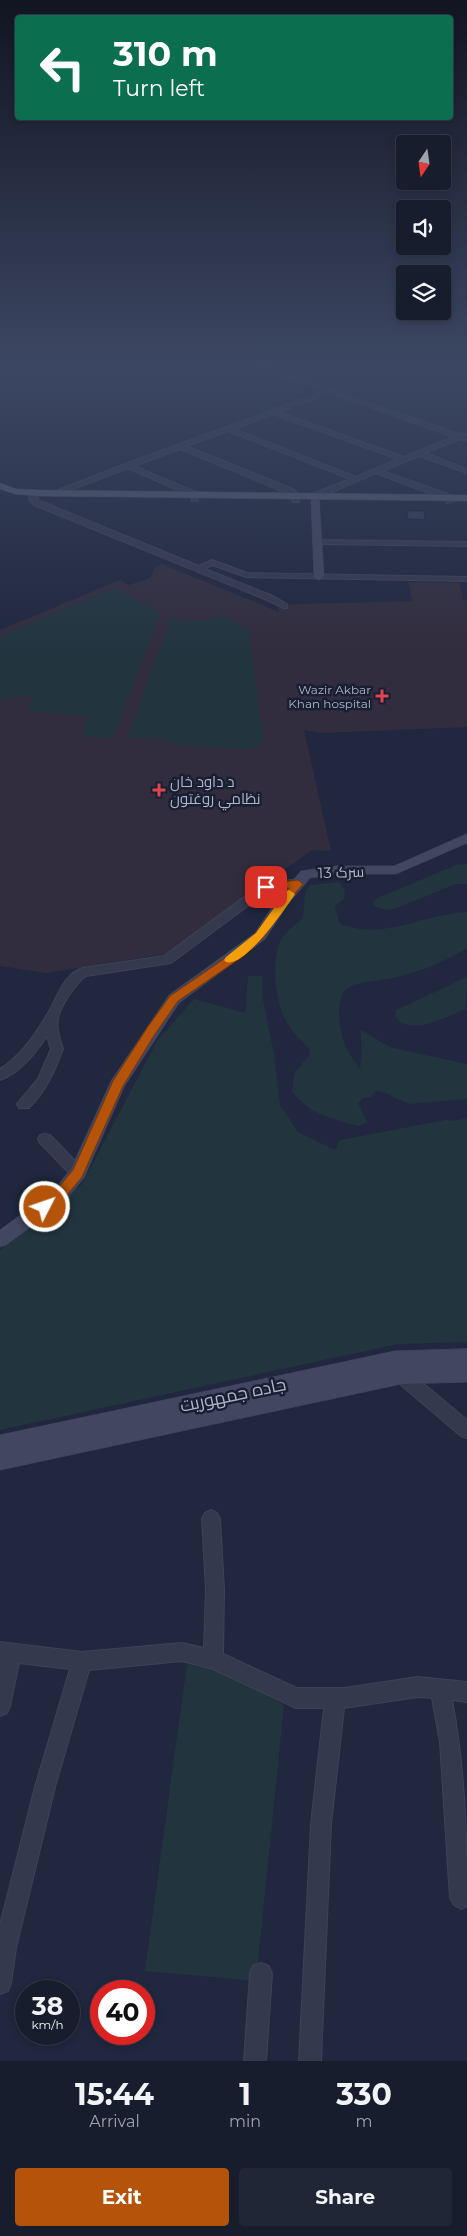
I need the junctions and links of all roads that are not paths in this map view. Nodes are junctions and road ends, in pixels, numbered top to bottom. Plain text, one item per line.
1 (137, 461) edge
2 (216, 461) edge
3 (311, 461) edge
4 (398, 461) edge
5 (442, 461) edge
6 (127, 465) junction
7 (467, 470) edge
8 (377, 471) junction
9 (356, 479) junction
10 (0, 486) edge
11 (0, 490) edge
12 (52, 494) junction
13 (34, 495) junction
14 (195, 497) junction
15 (296, 498) junction
16 (316, 498) junction
17 (450, 500) junction
18 (467, 500) edge
19 (317, 542) junction
20 (467, 544) edge
21 (198, 568) junction
22 (319, 578) junction
23 (467, 579) edge
24 (284, 606) dead end
25 (467, 838) edge
26 (298, 884) junction
27 (52, 1017) junction
28 (0, 1075) edge
29 (24, 1104) dead end
30 (45, 1138) dead end
31 (78, 1173) junction
32 (0, 1240) edge
33 (467, 1358) edge
34 (467, 1372) edge
35 (401, 1374) junction
36 (467, 1430) edge
37 (0, 1445) edge
38 (0, 1460) edge
39 (211, 1519) dead end
40 (6, 1652) edge
41 (213, 1660) junction
42 (82, 1661) junction
43 (440, 1688) junction
44 (467, 1692) edge
45 (335, 1699) junction
46 (0, 1706) edge
47 (460, 1898) dead end
48 (261, 1974) dead end
49 (0, 1983) edge
50 (255, 2061) edge
51 (310, 2061) edge

1 - 6 street
2 - 15 street
3 - 9 street
4 - 8 street
5 - 7 street
6 - 12 street
6 - 14 street
8 - 9 street
8 - 17 street
9 - 16 street
10 - 13 main road
11 - 13 main road
12 - 13 main road
12 - 14 main road
13 - 14 main road
13 - 21 street
14 - 15 main road
15 - 16 main road
16 - 17 main road
16 - 19 street
17 - 18 main road
19 - 20 street
19 - 22 street
21 - 22 street
21 - 24 street
22 - 23 street
25 - 26 street, سرک 13
26 - 27 street
26 - 31 street, سرک 13
27 - 28 street
27 - 29 street
30 - 31 street
31 - 32 street, سرک 13
33 - 37 street, جاده جمهوریت
34 - 35 street, جاده جمهوریت
35 - 36 street
35 - 38 street, جاده جمهوریت
39 - 41 street
40 - 42 street
40 - 46 street
41 - 42 street
41 - 45 street
42 - 49 street
43 - 44 street
43 - 45 street
43 - 47 street
45 - 51 street
48 - 50 street

